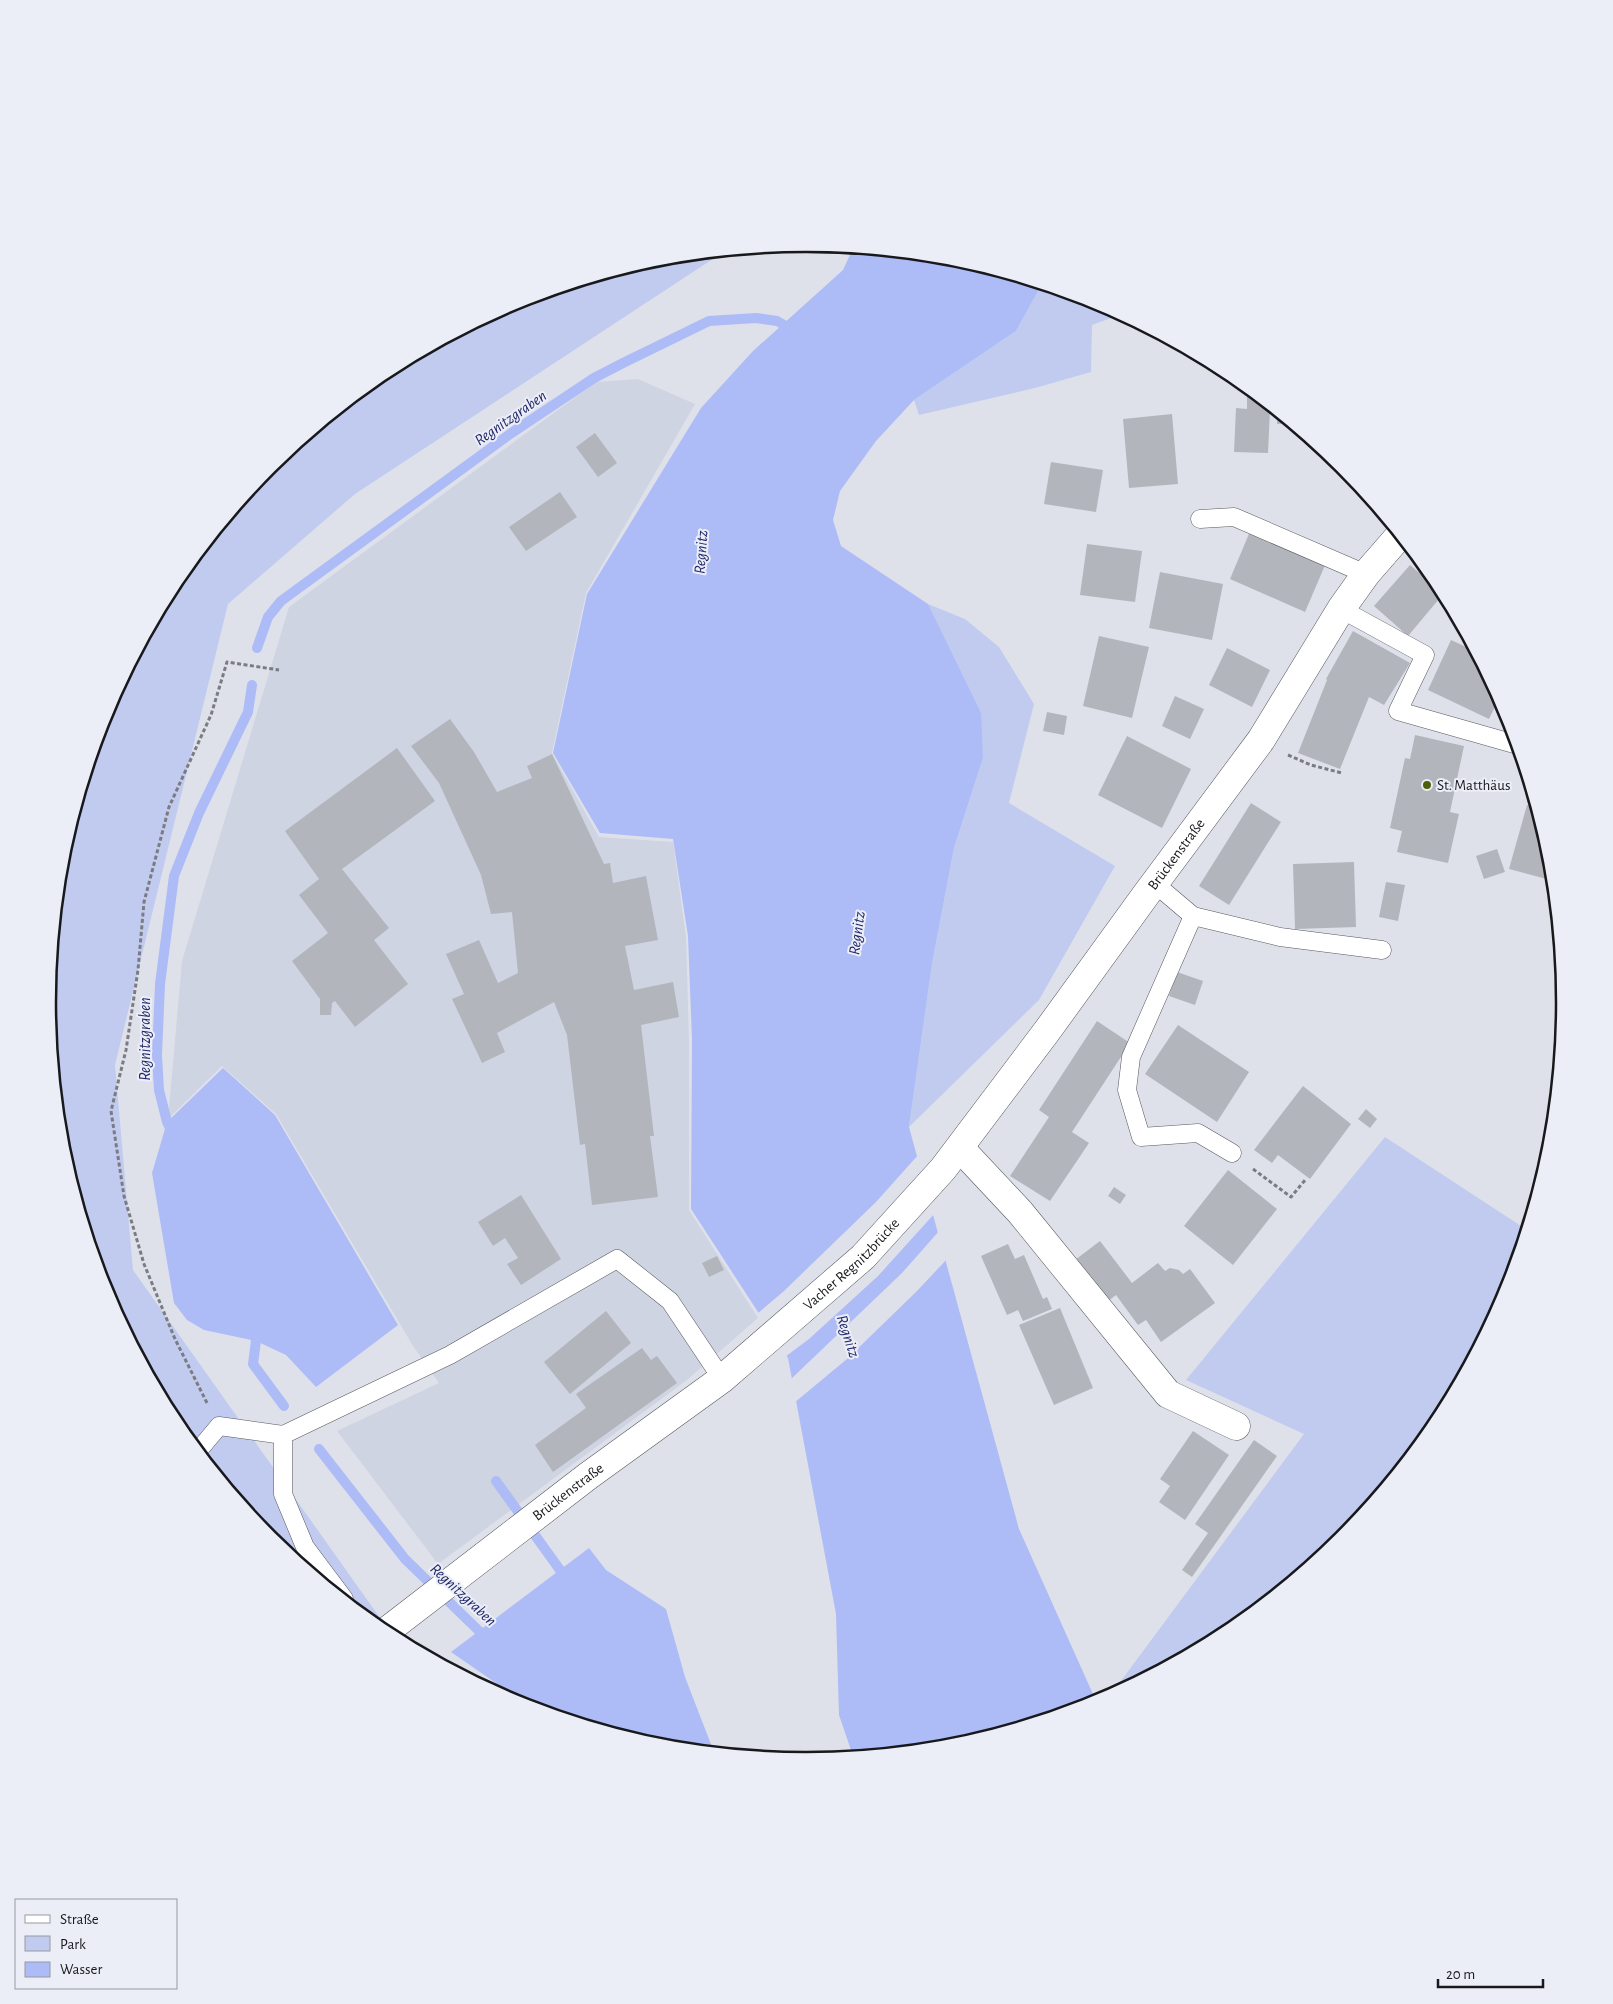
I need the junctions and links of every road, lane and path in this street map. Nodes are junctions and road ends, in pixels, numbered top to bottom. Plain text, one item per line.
1 (1200, 518) dead end
2 (1397, 539) edge
3 (1366, 574) junction
4 (1341, 609) junction
5 (279, 670) dead end
6 (1261, 740) junction
7 (1510, 743) edge
8 (1342, 773) dead end
9 (1154, 883) junction
10 (1193, 916) junction
11 (1382, 950) dead end
12 (960, 1148) junction
13 (1232, 1153) joint
14 (943, 1169) joint
15 (1306, 1179) dead end
16 (754, 1353) joint
17 (722, 1378) junction
18 (219, 1426) junction
19 (1236, 1426) dead end
20 (283, 1434) junction
21 (202, 1446) edge
22 (332, 1582) edge
23 (392, 1627) edge

1 - 3 lane
2 - 3 main road, Brückenstraße
3 - 4 main road, Brückenstraße
4 - 6 main road, Brückenstraße
4 - 7 lane
5 - 18 path
6 - 8 path
6 - 9 main road, Brückenstraße
9 - 10 lane
9 - 12 main road, Brückenstraße
10 - 11 lane
10 - 13 lane
12 - 14 main road, Brückenstraße
12 - 19 main road
13 - 15 path
14 - 16 main road, Vacher Regnitzbrücke
16 - 17 main road, Brückenstraße
17 - 20 lane
17 - 23 main road, Brückenstraße
18 - 20 lane
18 - 21 lane
20 - 22 lane

